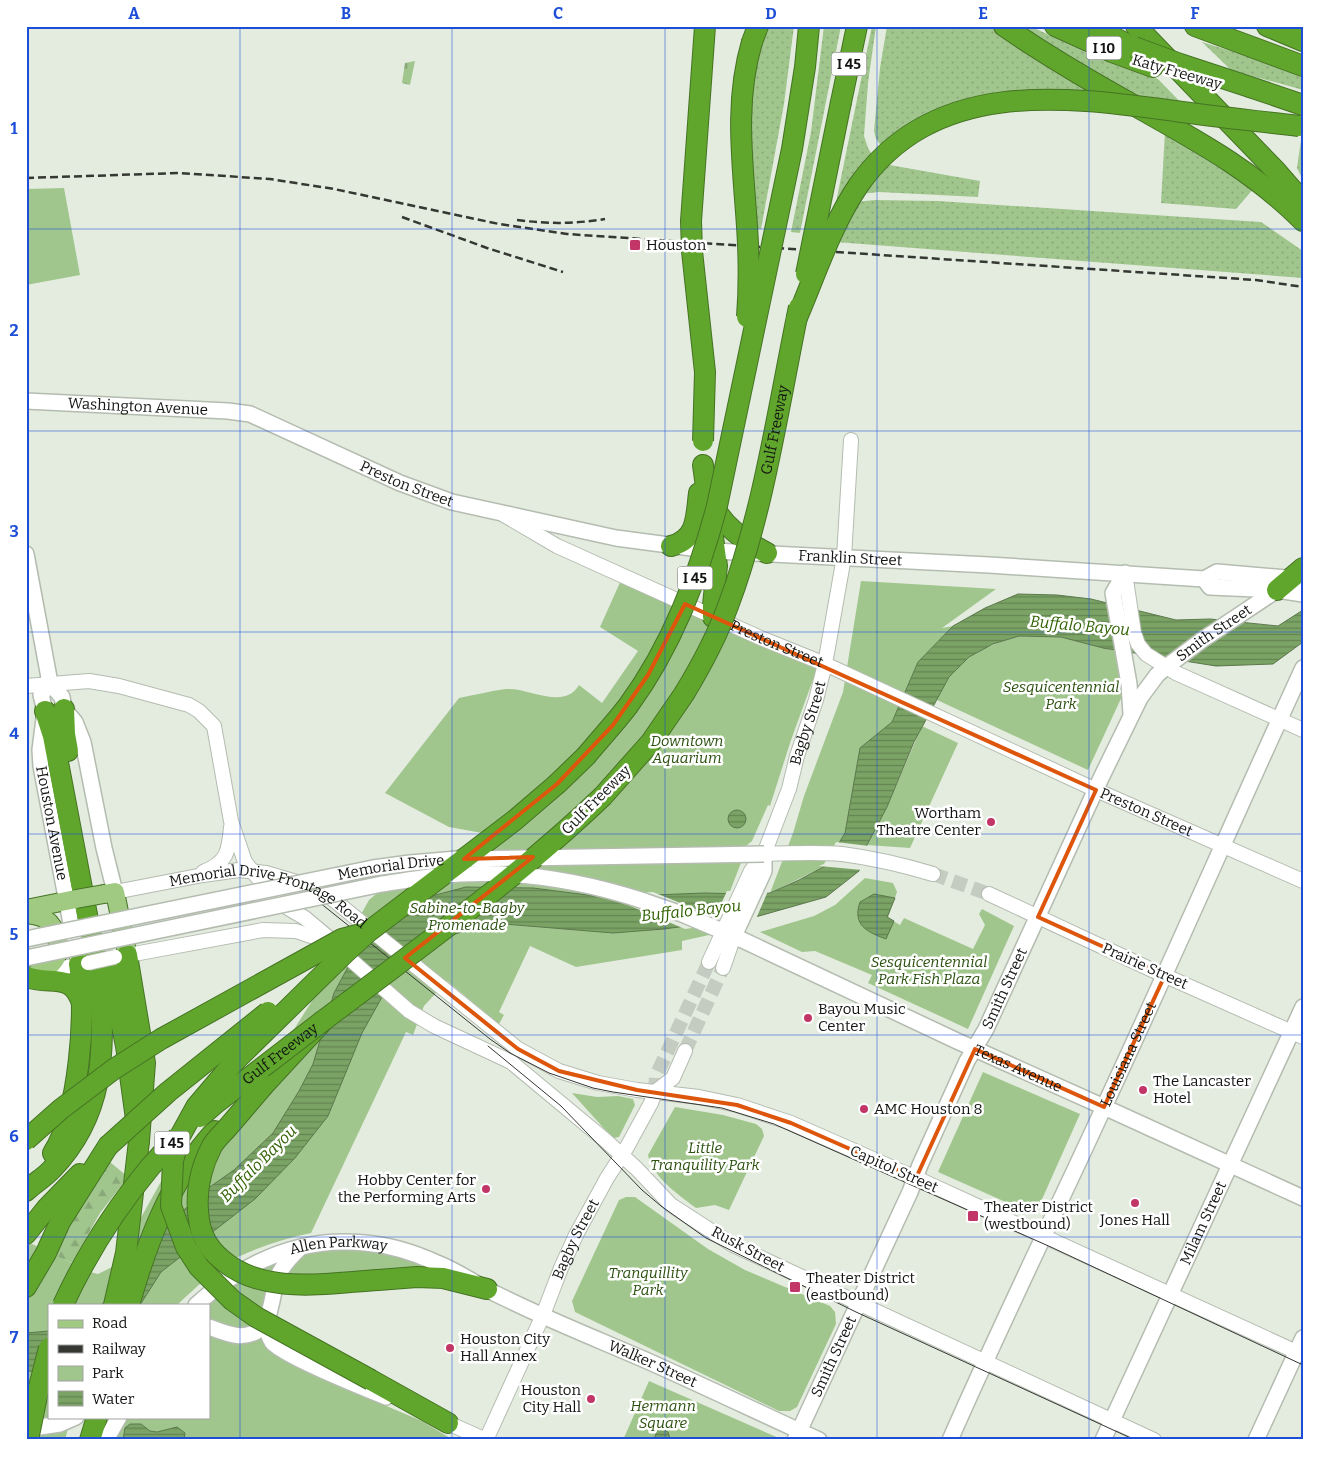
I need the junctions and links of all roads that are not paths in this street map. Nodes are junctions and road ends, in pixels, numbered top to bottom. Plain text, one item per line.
1 (705, 26) edge
2 (758, 26) edge
3 (809, 26) edge
4 (857, 26) edge
5 (1004, 26) edge
6 (1055, 26) edge
7 (1091, 26) edge
8 (1136, 26) edge
9 (1148, 26) edge
10 (1230, 26) edge
11 (1267, 26) edge
12 (1199, 28) edge
13 (1303, 41) edge
14 (1303, 52) edge
15 (1303, 66) edge
16 (1253, 90) junction
17 (1303, 105) edge
18 (1301, 126) edge
19 (1303, 185) edge
20 (1303, 202) edge
21 (1303, 221) edge
22 (796, 320) junction
23 (744, 374) junction
24 (26, 401) edge
25 (250, 414) joint
26 (850, 440) dead end
27 (703, 474) junction
28 (498, 512) junction
29 (671, 546) junction
30 (714, 551) junction
31 (767, 553) junction
32 (26, 554) edge
33 (844, 557) junction
34 (1125, 573) junction
35 (1204, 579) junction
36 (1295, 582) edge
37 (1120, 594) junction
38 (714, 617) junction
39 (825, 664) junction
40 (1166, 667) junction
41 (1302, 669) edge
42 (50, 683) junction
43 (26, 686) edge
44 (55, 710) junction
45 (1131, 715) junction
46 (1280, 720) junction
47 (1303, 730) edge
48 (1096, 790) junction
49 (233, 826) junction
50 (1224, 846) junction
51 (764, 854) junction
52 (252, 872) junction
53 (933, 874) tunnel mouth
54 (189, 878) junction
55 (280, 878) junction
56 (1303, 881) edge
57 (110, 893) junction
58 (989, 894) tunnel mouth
59 (71, 900) junction
60 (26, 909) edge
61 (26, 914) edge
62 (1038, 917) junction
63 (374, 927) junction
64 (729, 934) junction
65 (26, 939) edge
66 (337, 947) junction
67 (121, 956) junction
68 (26, 958) edge
69 (709, 962) tunnel mouth
70 (84, 964) junction
71 (723, 968) tunnel mouth
72 (30, 975) edge
73 (1165, 975) junction
74 (82, 1003) junction
75 (1303, 1007) edge
76 (478, 1017) joint
77 (324, 1020) junction
78 (1297, 1034) edge
79 (462, 1038) joint
80 (975, 1049) junction
81 (684, 1052) tunnel mouth
82 (264, 1085) junction
83 (655, 1092) junction
84 (1104, 1106) junction
85 (26, 1140) edge
86 (139, 1141) junction
87 (108, 1146) junction
88 (622, 1155) junction
89 (1230, 1164) junction
90 (916, 1178) junction
91 (28, 1190) edge
92 (1303, 1198) edge
93 (26, 1234) edge
94 (1043, 1237) junction
95 (301, 1247) junction
96 (26, 1288) edge
97 (487, 1289) junction
98 (1170, 1294) junction
99 (63, 1304) edge
100 (114, 1304) edge
101 (129, 1304) edge
102 (197, 1304) edge
103 (859, 1304) junction
104 (543, 1315) junction
105 (266, 1325) junction
106 (210, 1327) edge
107 (1303, 1338) edge
108 (48, 1352) edge
109 (1300, 1354) edge
110 (984, 1361) junction
111 (74, 1418) edge
112 (84, 1418) edge
113 (97, 1418) edge
114 (118, 1418) edge
115 (1112, 1420) junction
116 (448, 1423) junction
117 (26, 1429) edge
118 (797, 1435) edge
119 (28, 1440) edge
120 (77, 1440) edge
121 (90, 1440) edge
122 (106, 1440) edge
123 (486, 1440) edge
124 (819, 1440) edge
125 (950, 1440) edge
126 (1103, 1440) edge
127 (1154, 1440) edge
128 (1256, 1440) edge

1 - 27 highway, bridge
2 - 23 highway, bridge
3 - 23 highway, I 45, bridge
4 - 22 highway, Gulf Freeway / I 45, bridge
5 - 21 highway
6 - 16 highway, Katy Freeway / I 10
7 - 16 highway, bridge
8 - 20 highway
9 - 19 highway
10 - 14 highway
11 - 13 highway
12 - 15 highway
16 - 17 highway
18 - 22 highway, bridge
22 - 77 highway, Gulf Freeway / I 45, bridge
23 - 63 highway, I 45, bridge
24 - 25 main road, Washington Avenue
25 - 28 main road, Preston Street
26 - 33 street, Bagby Street
27 - 29 highway
27 - 30 highway
27 - 31 highway
28 - 29 main road, Franklin Street
28 - 38 street, Preston Street
29 - 30 main road, Franklin Street
30 - 31 main road, Franklin Street
30 - 38 highway
31 - 33 main road, Franklin Street
32 - 42 main road
33 - 34 main road, Franklin Street
33 - 39 street, Bagby Street
34 - 35 main road, Franklin Street
34 - 37 main road
35 - 36 main road, Franklin Street
35 - 36 main road, Franklin Street
36 - 40 main road, Smith Street
37 - 40 street
37 - 45 main road
38 - 39 street, Preston Street
39 - 48 street, Preston Street
39 - 51 street, Bagby Street
40 - 45 main road, Smith Street
40 - 46 street
41 - 46 main road, Louisiana Street
42 - 43 street
42 - 44 main road
42 - 49 street
44 - 57 main road
44 - 59 main road, Houston Avenue
44 - 86 highway
44 - 91 highway
45 - 48 main road, Smith Street
46 - 47 street
46 - 50 main road, Louisiana Street
48 - 50 street, Preston Street
48 - 62 main road, Smith Street
49 - 52 street
49 - 54 street
49 - 55 street
50 - 56 street, Preston Street
50 - 73 main road, Louisiana Street
51 - 53 street
51 - 64 main road, Bagby Street
51 - 65 main road, Memorial Drive, bridge
52 - 54 street, Memorial Drive Frontage Road
52 - 55 street, Memorial Drive Frontage Road
52 - 66 street
54 - 57 street, Memorial Drive Frontage Road
55 - 76 street, Memorial Drive Frontage Road, bridge
57 - 59 main road, Memorial Drive Frontage Road, bridge
57 - 67 main road
58 - 62 street, Prairie Street
59 - 60 main road, Memorial Drive Frontage Road
59 - 70 main road, Houston Avenue
61 - 72 main road
62 - 73 street, Prairie Street
62 - 80 main road, Smith Street
63 - 66 highway, I 45, bridge
63 - 85 highway, bridge
64 - 68 main road, Memorial Drive, bridge
64 - 69 street, Bagby Street
64 - 71 street, Bagby Street
64 - 80 main road, Texas Avenue
66 - 67 street, Memorial Drive Frontage Road
66 - 79 street, Memorial Drive Frontage Road, bridge
66 - 87 highway, I 45, bridge
66 - 116 highway, bridge
67 - 70 street, Memorial Drive Frontage Road, bridge
67 - 86 highway
70 - 72 street, Memorial Drive Frontage Road
70 - 74 highway
72 - 74 highway
73 - 78 street, Prairie Street
73 - 84 main road, Louisiana Street
74 - 91 highway
75 - 78 main road, Milam Street
76 - 83 street, Capitol Street
77 - 82 highway, bridge
77 - 99 highway, Gulf Freeway / I 45, bridge
78 - 89 main road, Milam Street
79 - 88 street, Rusk Street
80 - 84 main road, Texas Avenue
80 - 90 main road, Smith Street
81 - 83 street, Bagby Street
82 - 97 highway, bridge
82 - 101 highway, bridge
83 - 88 street, Bagby Street
83 - 90 street, Capitol Street
84 - 89 main road, Texas Avenue
84 - 94 main road, Louisiana Street
86 - 100 highway
87 - 93 highway, I 45
87 - 96 highway
88 - 103 street, Rusk Street
88 - 104 street, Bagby Street
89 - 92 main road, Texas Avenue
89 - 98 main road, Milam Street
90 - 94 street, Capitol Street
90 - 103 main road, Smith Street
94 - 98 street, Capitol Street
94 - 110 main road, Louisiana Street
95 - 97 main road, Allen Parkway
95 - 102 main road, Allen Parkway
95 - 105 main road
97 - 104 main road, Walker Street
98 - 109 street, Capitol Street
98 - 115 main road, Milam Street
103 - 110 street, Rusk Street
103 - 118 main road, Smith Street
104 - 118 main road, Walker Street
104 - 123 street, Bagby Street
105 - 106 main road
105 - 116 main road
107 - 109 main road
108 - 119 highway, bridge
109 - 128 main road
110 - 115 street, Rusk Street
110 - 125 main road, Louisiana Street
111 - 117 main road
112 - 120 highway
113 - 121 highway
114 - 122 main road
115 - 126 main road, Milam Street
115 - 127 street, Rusk Street
116 - 123 street
118 - 124 main road, Walker Street

